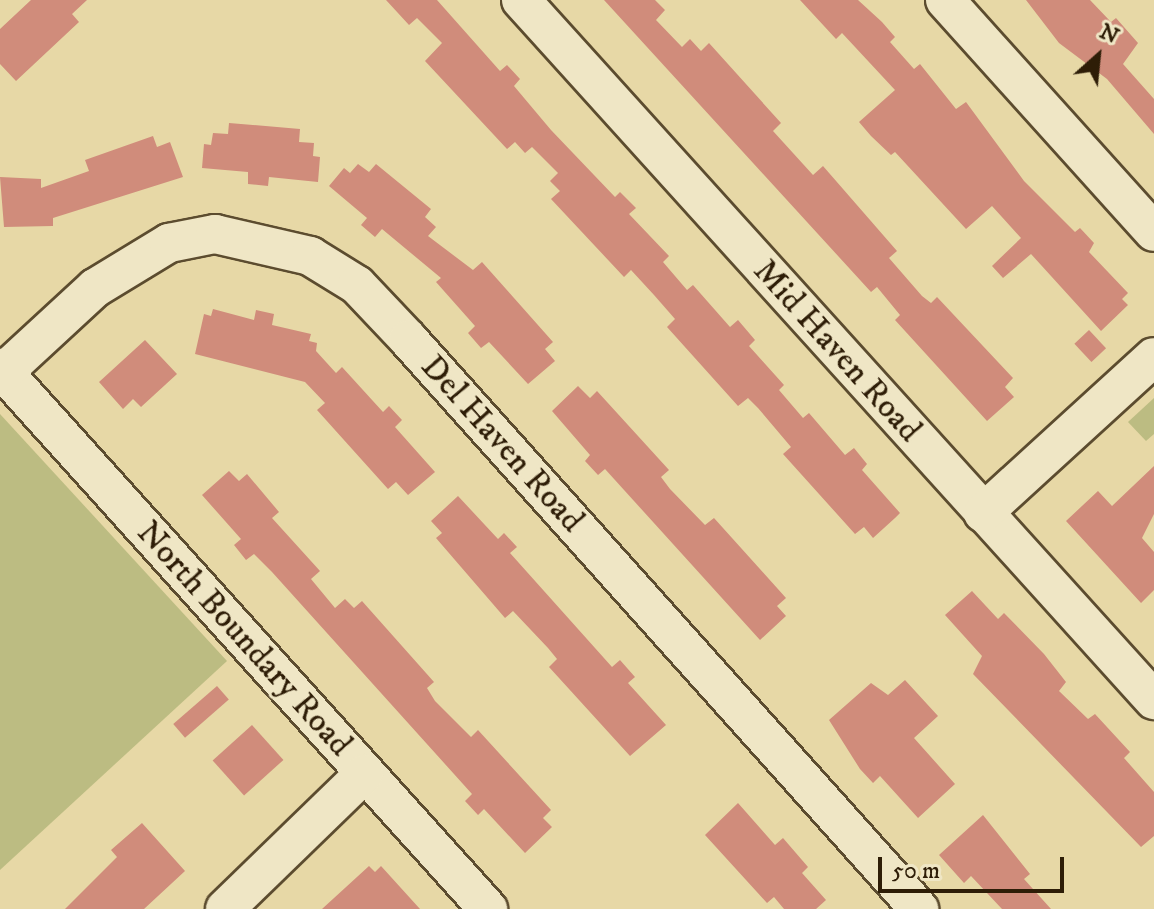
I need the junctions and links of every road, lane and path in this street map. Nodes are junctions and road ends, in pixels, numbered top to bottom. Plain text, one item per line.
1 (521, 0) edge
2 (945, 0) edge
3 (1154, 232) edge
4 (1154, 357) edge
5 (2, 370) edge
6 (983, 513) junction
7 (1154, 700) edge
8 (364, 774) junction
9 (225, 909) edge
10 (488, 909) edge
11 (919, 909) edge

1 - 6 street, Mid Haven Road
2 - 3 street
4 - 6 street
5 - 8 street, North Boundary Road
5 - 11 street, Del Haven Road
6 - 7 street, Mid Haven Road
8 - 9 street
8 - 10 street, North Boundary Road

